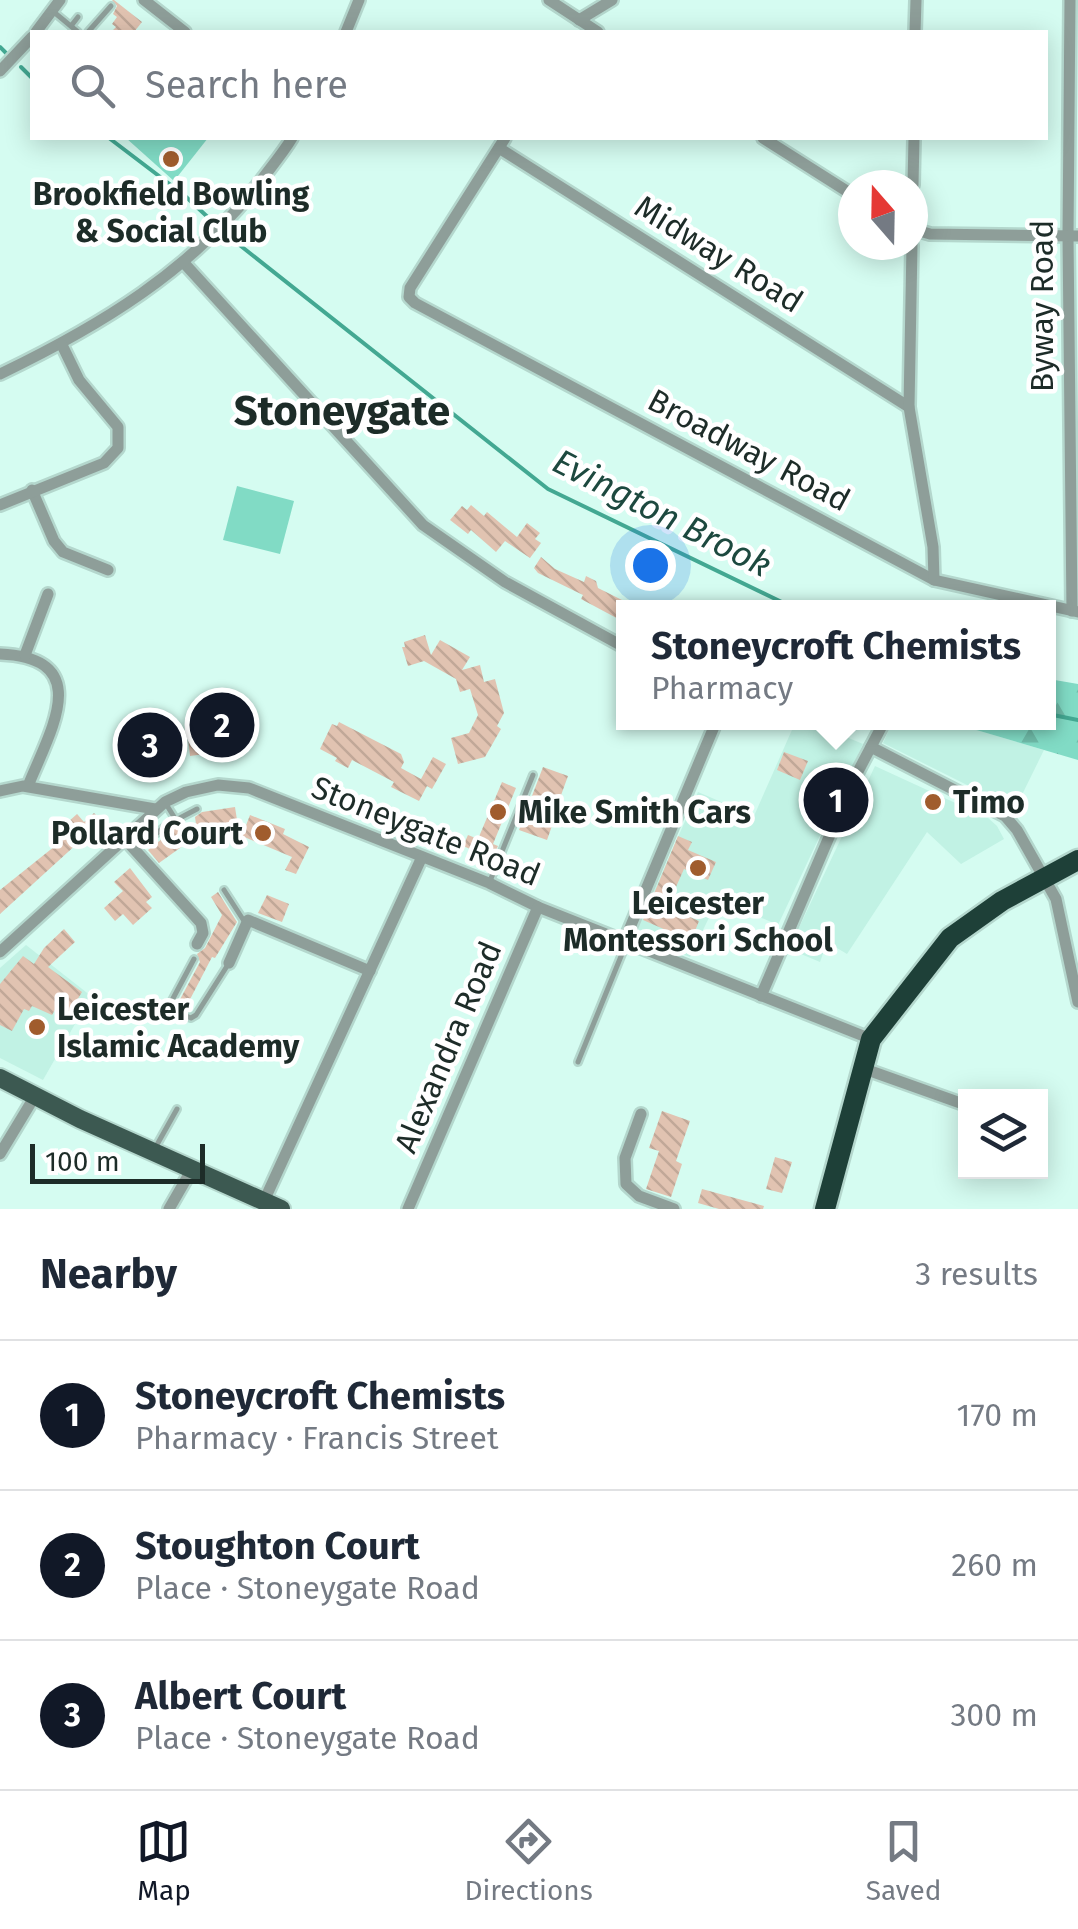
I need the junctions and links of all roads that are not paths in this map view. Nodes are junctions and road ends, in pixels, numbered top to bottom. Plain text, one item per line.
1 (144, 0) edge
2 (359, 0) edge
3 (549, 0) edge
4 (612, 0) edge
5 (916, 0) edge
6 (1070, 0) edge
7 (56, 5) edge
8 (111, 6) dead end
9 (78, 17) dead end
10 (579, 20) junction
11 (38, 30) edge
12 (73, 30) edge
13 (90, 30) edge
14 (179, 30) edge
15 (347, 30) edge
16 (572, 30) edge
17 (595, 30) edge
18 (916, 30) edge
19 (30, 39) edge
20 (0, 70) edge
21 (286, 140) edge
22 (765, 140) edge
23 (914, 140) edge
24 (502, 143) edge
25 (913, 170) edge
26 (838, 186) edge
27 (928, 234) edge
28 (1073, 236) edge
29 (912, 260) edge
30 (184, 263) junction
31 (62, 345) junction
32 (0, 374) edge
33 (909, 407) junction
34 (32, 490) junction
35 (0, 505) edge
36 (108, 570) dead end
37 (934, 580) junction
38 (48, 594) dead end
39 (1022, 600) edge
40 (1075, 612) edge
41 (616, 643) edge
42 (0, 654) edge
43 (25, 655) junction
44 (713, 730) edge
45 (880, 730) edge
46 (871, 748) junction
47 (533, 775) dead end
48 (28, 786) junction
49 (0, 792) edge
50 (155, 809) junction
51 (197, 810) dead end
52 (168, 824) dead end
53 (124, 838) junction
54 (421, 859) junction
55 (1078, 860) edge
56 (1044, 880) junction
57 (489, 883) junction
58 (224, 890) dead end
59 (538, 907) junction
60 (247, 923) junction
61 (625, 942) junction
62 (198, 944) dead end
63 (0, 952) edge
64 (194, 959) dead end
65 (229, 962) joint
66 (370, 971) junction
67 (761, 996) junction
68 (1078, 1002) edge
69 (871, 1039) junction
70 (578, 1062) dead end
71 (862, 1068) junction
72 (0, 1078) edge
73 (35, 1096) junction
74 (958, 1102) edge
75 (176, 1109) dead end
76 (641, 1114) dead end
77 (153, 1153) junction
78 (0, 1154) edge
79 (192, 1169) junction
80 (273, 1205) edge
81 (169, 1209) edge
82 (408, 1209) edge
83 (674, 1209) edge
84 (825, 1209) edge

1 - 14 street
2 - 15 street
3 - 10 street
4 - 10 street
5 - 18 street
6 - 28 street, Byway Road
7 - 11 street
7 - 12 lane
8 - 13 lane
9 - 12 lane
10 - 16 street
10 - 17 street
19 - 20 street
21 - 30 street
22 - 26 street
23 - 25 street
24 - 33 street, Midway Road
24 - 37 street, Broadway Road
27 - 28 street
28 - 40 street, Byway Road
29 - 33 street
30 - 31 street
30 - 41 street
31 - 32 street
31 - 34 street
33 - 37 street
34 - 35 street
34 - 36 street
37 - 39 street, Broadway Road
38 - 43 street
42 - 43 street
43 - 48 street
44 - 61 street
45 - 46 street
46 - 56 street
46 - 67 street
47 - 57 lane
48 - 49 street
48 - 50 street
50 - 51 lane
50 - 52 lane
50 - 53 street, Stoneygate Road
50 - 54 street, Stoneygate Road
53 - 62 street
53 - 63 street, Stoneygate Road
54 - 57 street, Stoneygate Road
54 - 66 street
55 - 56 highway
56 - 68 street
56 - 69 highway
57 - 59 street, Stoneygate Road
58 - 60 lane
59 - 61 street, Stoneygate Road
59 - 82 street, Alexandra Road
60 - 65 street
60 - 66 street
61 - 67 street, Stoneygate Road
61 - 70 lane
64 - 65 lane
66 - 80 street
67 - 69 street, Stoneygate Road
69 - 71 highway
71 - 74 street
71 - 84 highway
72 - 73 main road
73 - 77 main road
73 - 78 street
75 - 77 lane
76 - 83 street
77 - 79 main road
79 - 80 main road
79 - 81 street

